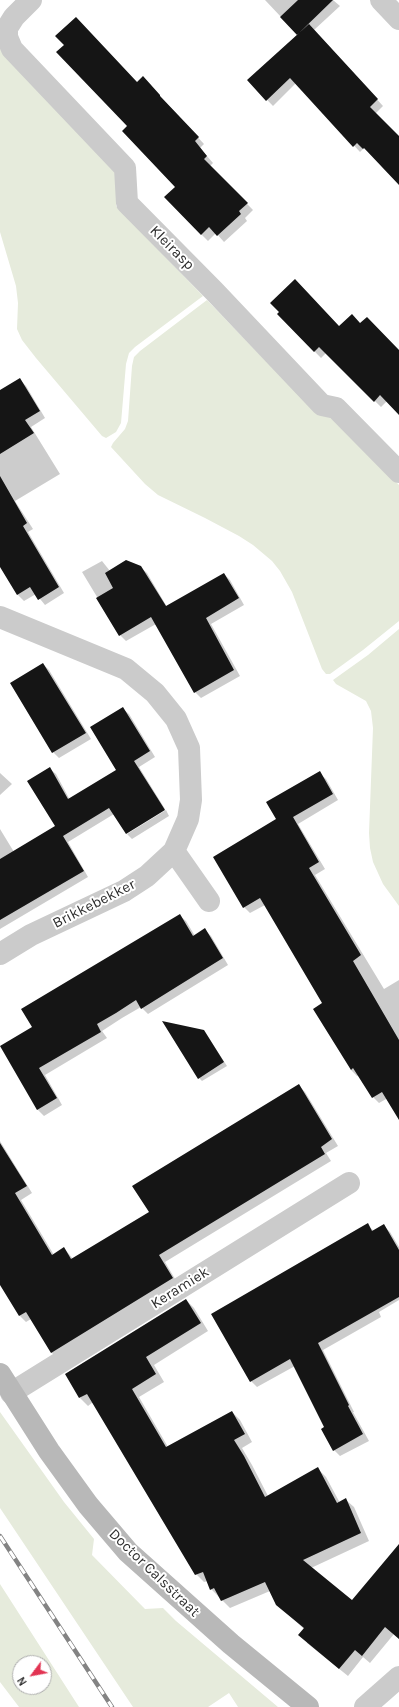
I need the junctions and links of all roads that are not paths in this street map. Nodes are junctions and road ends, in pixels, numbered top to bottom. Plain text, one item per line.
1 (31, 0) edge
2 (381, 0) edge
3 (399, 19) edge
4 (399, 472) edge
5 (0, 617) edge
6 (174, 851) junction
7 (210, 901) dead end
8 (0, 954) edge
9 (349, 1183) dead end
10 (0, 1374) edge
11 (11, 1393) junction
12 (399, 1677) edge
13 (308, 1707) edge
14 (365, 1707) edge

1 - 4 street, Kleirasp
2 - 3 street
5 - 6 street, Brikkebekker
6 - 7 street
6 - 8 street, Brikkebekker
9 - 11 street, Keramiek
10 - 11 street, Doctor Calsstraat
11 - 13 street, Doctor Calsstraat
12 - 14 street

